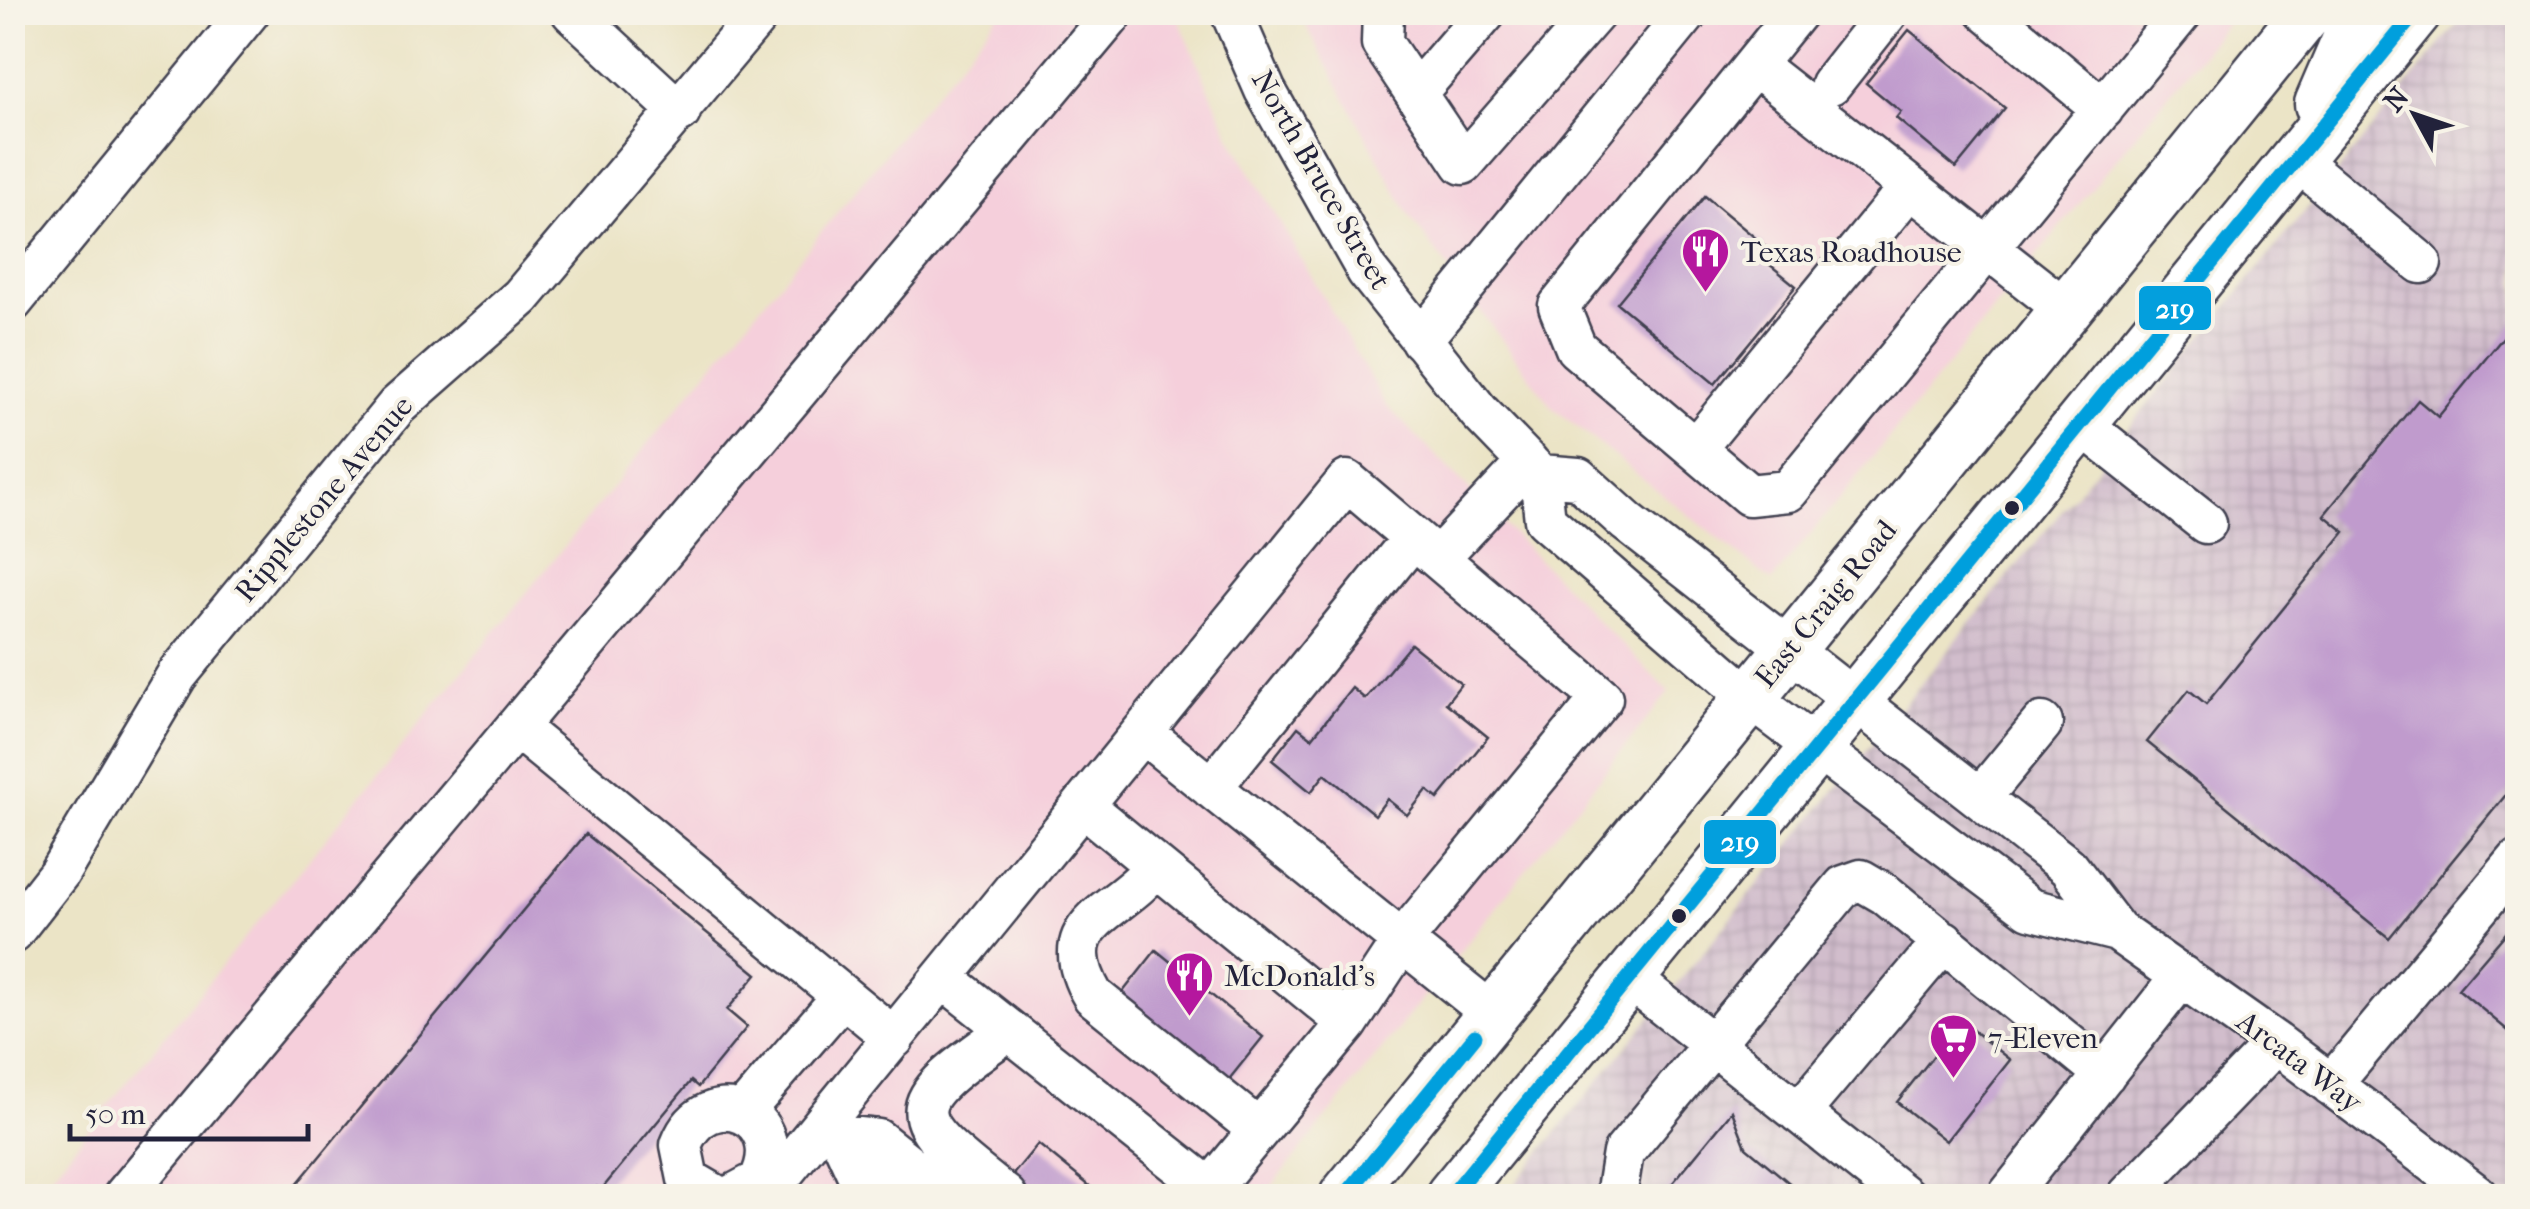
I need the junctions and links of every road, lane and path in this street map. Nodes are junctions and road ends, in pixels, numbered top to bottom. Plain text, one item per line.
1 (249, 12) edge
2 (572, 12) edge
3 (760, 12) edge
4 (1114, 12) edge
5 (1231, 12) edge
6 (1384, 12) edge
7 (1486, 12) edge
8 (1596, 12) edge
9 (1688, 12) edge
10 (1888, 12) edge
11 (1987, 12) edge
12 (2182, 12) edge
13 (2308, 12) edge
14 (2363, 12) edge
15 (2416, 12) edge
16 (1790, 15) edge
17 (1755, 64) junction
18 (1830, 84) dead end
19 (1416, 93) junction
20 (2103, 108) junction
21 (680, 112) junction
22 (2297, 160) junction
23 (1909, 188) junction
24 (1987, 248) junction
25 (2420, 263) dead end
26 (12, 302) edge
27 (2066, 310) junction
28 (1421, 340) junction
29 (2081, 424) junction
30 (1695, 449) junction
31 (1534, 469) junction
32 (2206, 524) dead end
33 (1425, 548) junction
34 (1789, 649) junction
35 (1750, 697) junction
36 (1856, 698) junction
37 (2042, 723) dead end
38 (516, 728) junction
39 (1143, 733) junction
40 (1816, 746) junction
41 (1211, 788) junction
42 (1981, 797) junction
43 (1083, 806) junction
44 (2518, 860) edge
45 (1146, 878) junction
46 (2117, 931) junction
47 (12, 933) edge
48 (1402, 941) junction
49 (1944, 941) junction
50 (2182, 976) junction
51 (943, 978) junction
52 (1628, 978) junction
53 (842, 996) junction
54 (1493, 1014) junction
55 (1348, 1022) junction
56 (1009, 1030) junction
57 (894, 1038) junction
58 (2276, 1042) junction
59 (1712, 1044) junction
60 (2105, 1074) junction
61 (2332, 1085) junction
62 (1799, 1113) junction
63 (742, 1114) junction
64 (832, 1130) junction
65 (1259, 1130) junction
66 (1613, 1192) edge
67 (727, 1193) edge
68 (1207, 1193) edge
69 (124, 1196) edge
70 (886, 1196) edge
71 (948, 1196) edge
72 (1006, 1196) edge
73 (1346, 1196) edge
74 (1451, 1196) edge
75 (1904, 1196) edge
76 (2008, 1196) edge
77 (2128, 1196) edge
78 (2478, 1196) edge

1 - 26 street
2 - 21 street
3 - 21 street, Ripplestone Avenue
4 - 38 street
5 - 28 street, North Bruce Street
6 - 19 street
7 - 19 street
8 - 19 street
9 - 28 street
10 - 18 street
11 - 20 street
12 - 20 street
13 - 27 main road, East Craig Road
14 - 22 main road
15 - 22 main road
16 - 17 street
17 - 23 street
17 - 30 street
20 - 24 street
21 - 47 street, Ripplestone Avenue
22 - 25 street
22 - 29 main road
23 - 24 street
23 - 30 street
24 - 27 street
24 - 30 street
27 - 34 main road, East Craig Road
28 - 31 street, North Bruce Street
29 - 32 street
29 - 36 main road
31 - 33 street
31 - 34 street
31 - 35 street
33 - 39 street
33 - 41 street
33 - 48 street
34 - 35 main road, East Craig Road
34 - 36 street
35 - 40 street
35 - 54 main road, East Craig Road
36 - 40 main road
36 - 42 street, Arcata Way
37 - 42 street
38 - 53 street
38 - 69 street
39 - 41 street
39 - 43 street
40 - 46 street, Arcata Way
40 - 52 main road
41 - 48 street
42 - 46 street, Arcata Way
43 - 45 street
43 - 51 street
44 - 61 street
45 - 55 street
45 - 65 street
46 - 50 street, Arcata Way
48 - 54 street
48 - 55 street
49 - 59 street
49 - 60 street
49 - 62 street
50 - 58 street, Arcata Way
50 - 60 street
51 - 56 street
51 - 57 street
52 - 59 street
52 - 74 main road
53 - 57 street
53 - 63 street
54 - 73 main road, East Craig Road
55 - 65 street
56 - 68 street
56 - 72 street
57 - 64 street
58 - 61 street, Arcata Way
58 - 77 street
59 - 62 street
59 - 66 street
60 - 76 street
61 - 78 street, Arcata Way
62 - 75 street
63 - 67 street
63 - 67 street
64 - 67 street
64 - 70 street
64 - 71 street
65 - 68 street

